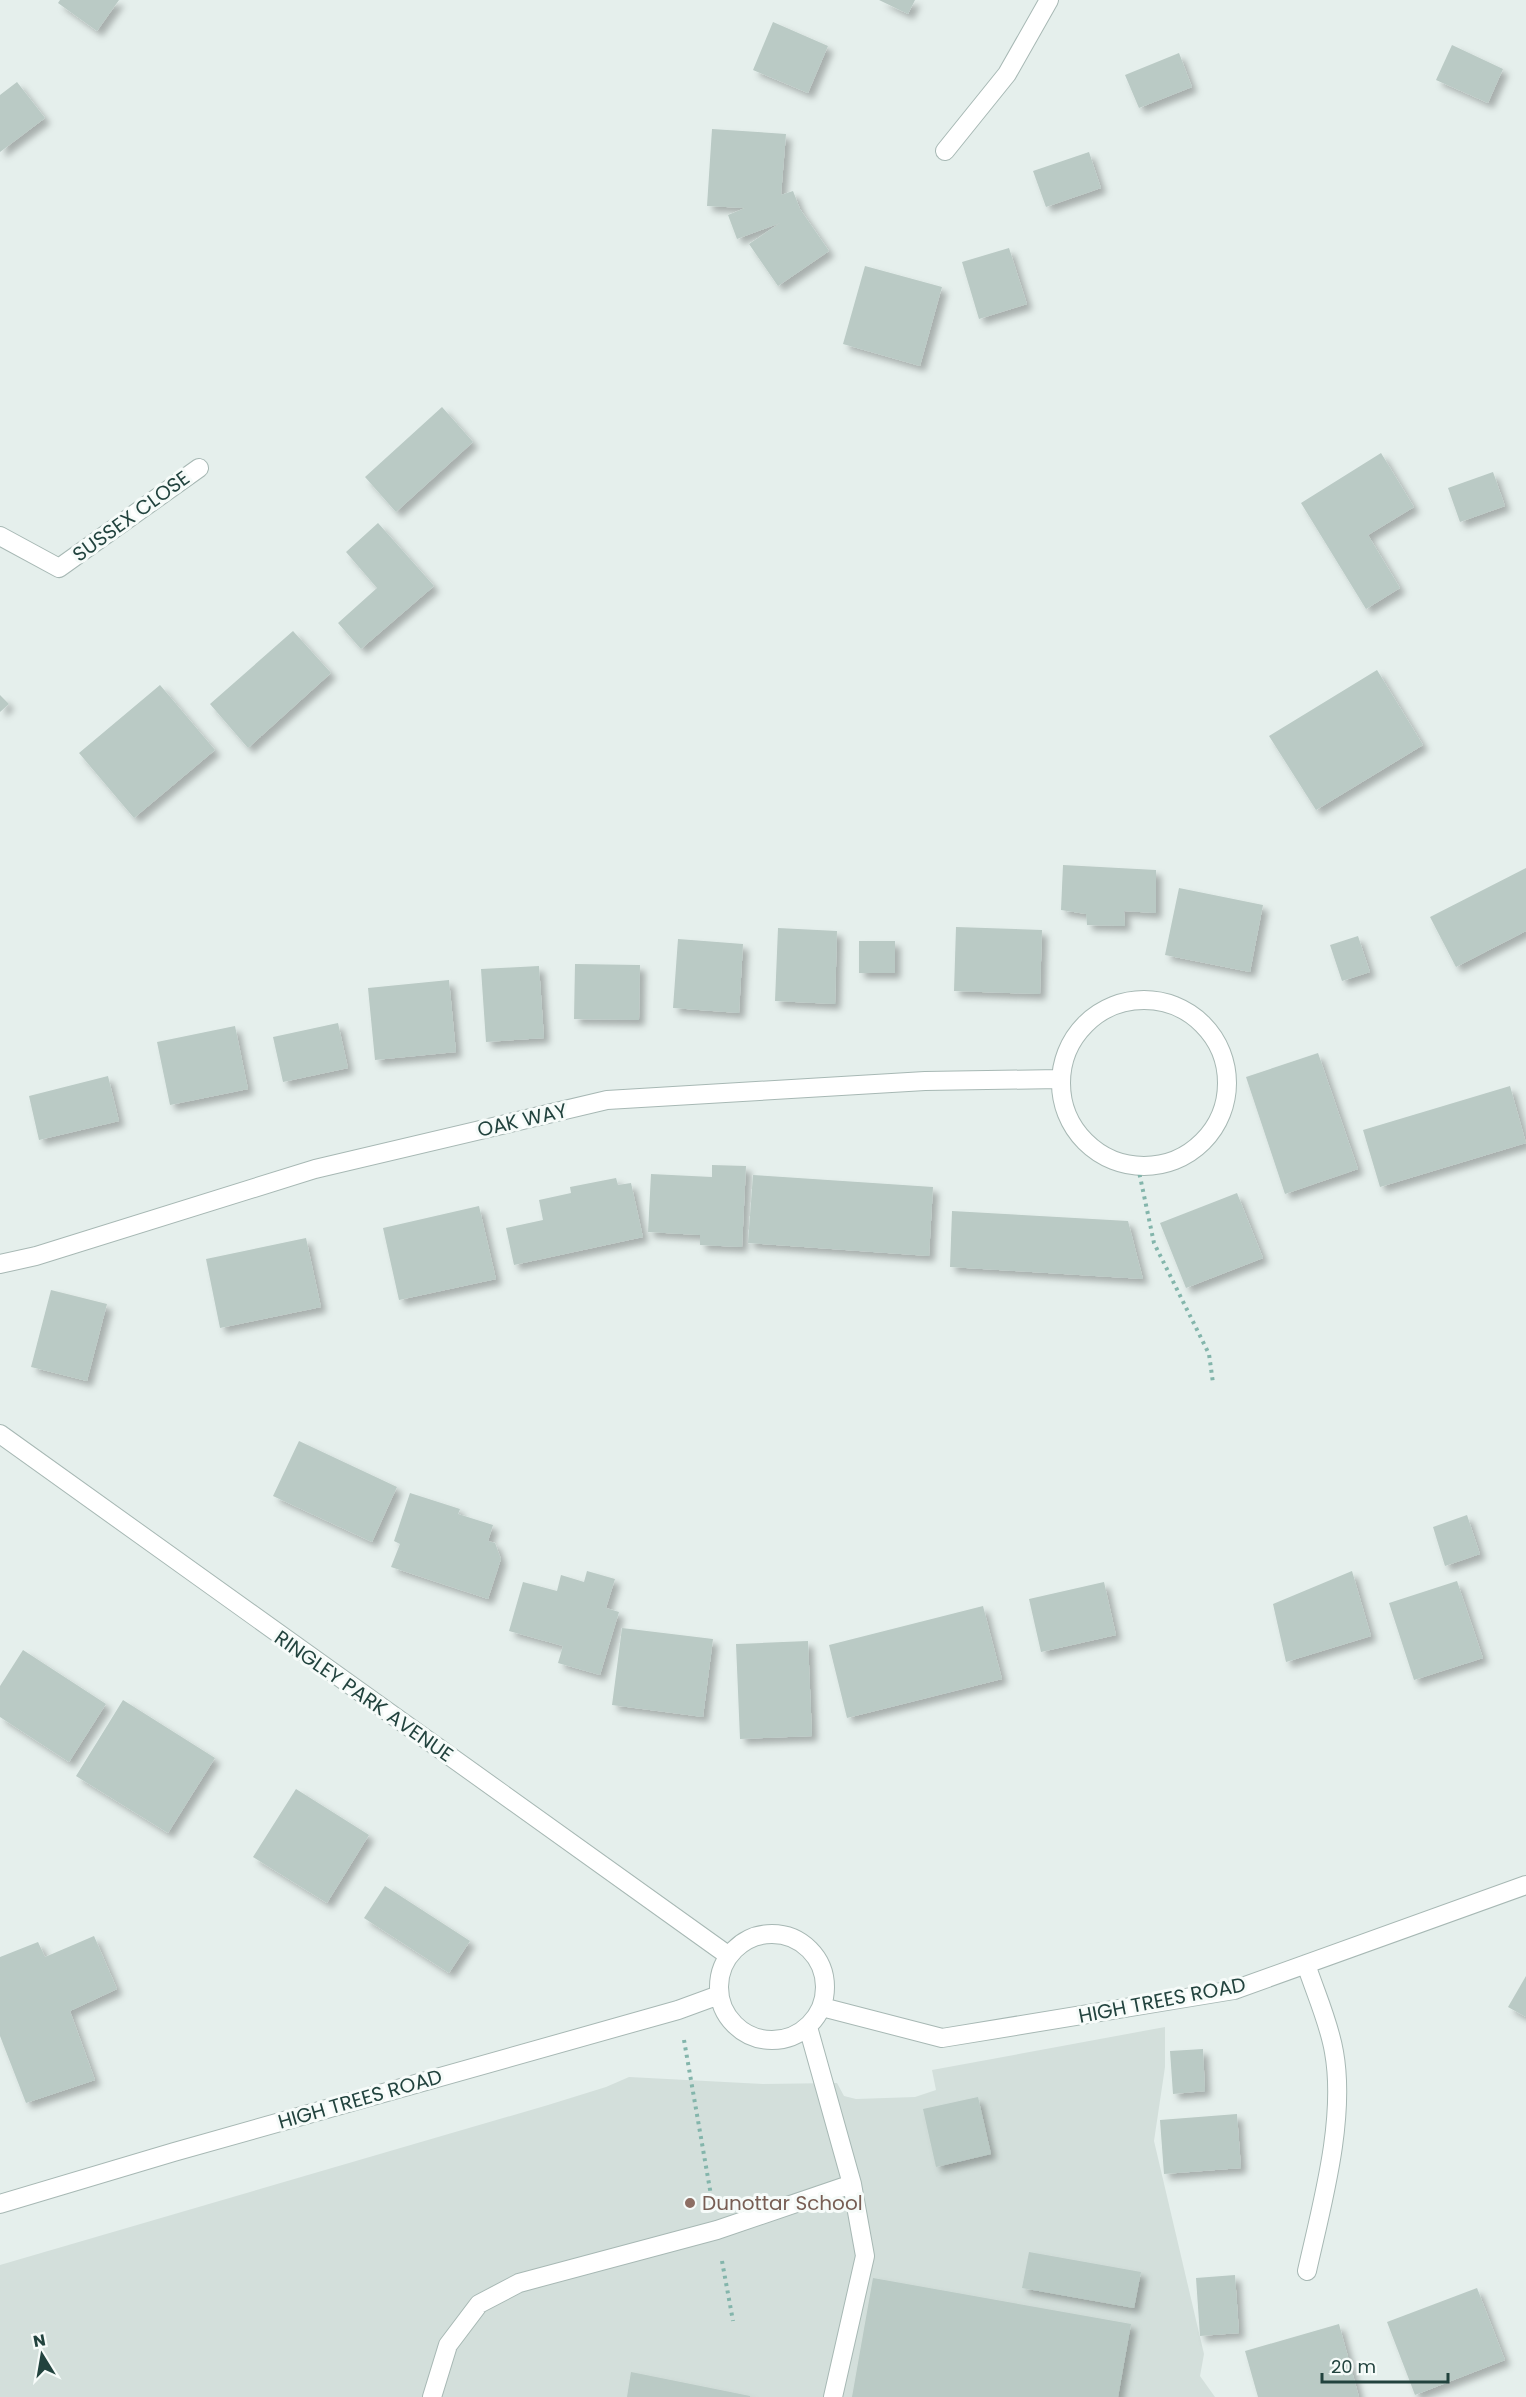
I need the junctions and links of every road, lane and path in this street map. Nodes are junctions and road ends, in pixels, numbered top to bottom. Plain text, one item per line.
1 (1049, 0) edge
2 (945, 151) dead end
3 (199, 468) dead end
4 (0, 536) edge
5 (1060, 1079) junction
6 (1138, 1167) junction
7 (0, 1264) edge
8 (1213, 1383) dead end
9 (0, 1434) edge
10 (1526, 1885) edge
11 (729, 1956) junction
12 (1306, 1964) junction
13 (719, 1995) junction
14 (822, 2007) junction
15 (678, 2010) junction
16 (808, 2027) junction
17 (694, 2098) dead end
18 (852, 2184) junction
19 (0, 2204) edge
20 (1307, 2271) dead end
21 (432, 2397) edge
22 (833, 2397) edge

1 - 2 street
3 - 4 street, SUSSEX CLOSE
5 - 6 street
5 - 6 street
5 - 7 street, OAK WAY
6 - 8 path
9 - 11 street, RINGLEY PARK AVENUE
10 - 12 street, HIGH TREES ROAD
11 - 13 street
11 - 14 street
12 - 14 street, HIGH TREES ROAD
12 - 20 street
13 - 15 street, HIGH TREES ROAD
13 - 16 street
14 - 16 street
15 - 17 path
15 - 19 street, HIGH TREES ROAD
16 - 18 street
18 - 21 street
18 - 22 street

